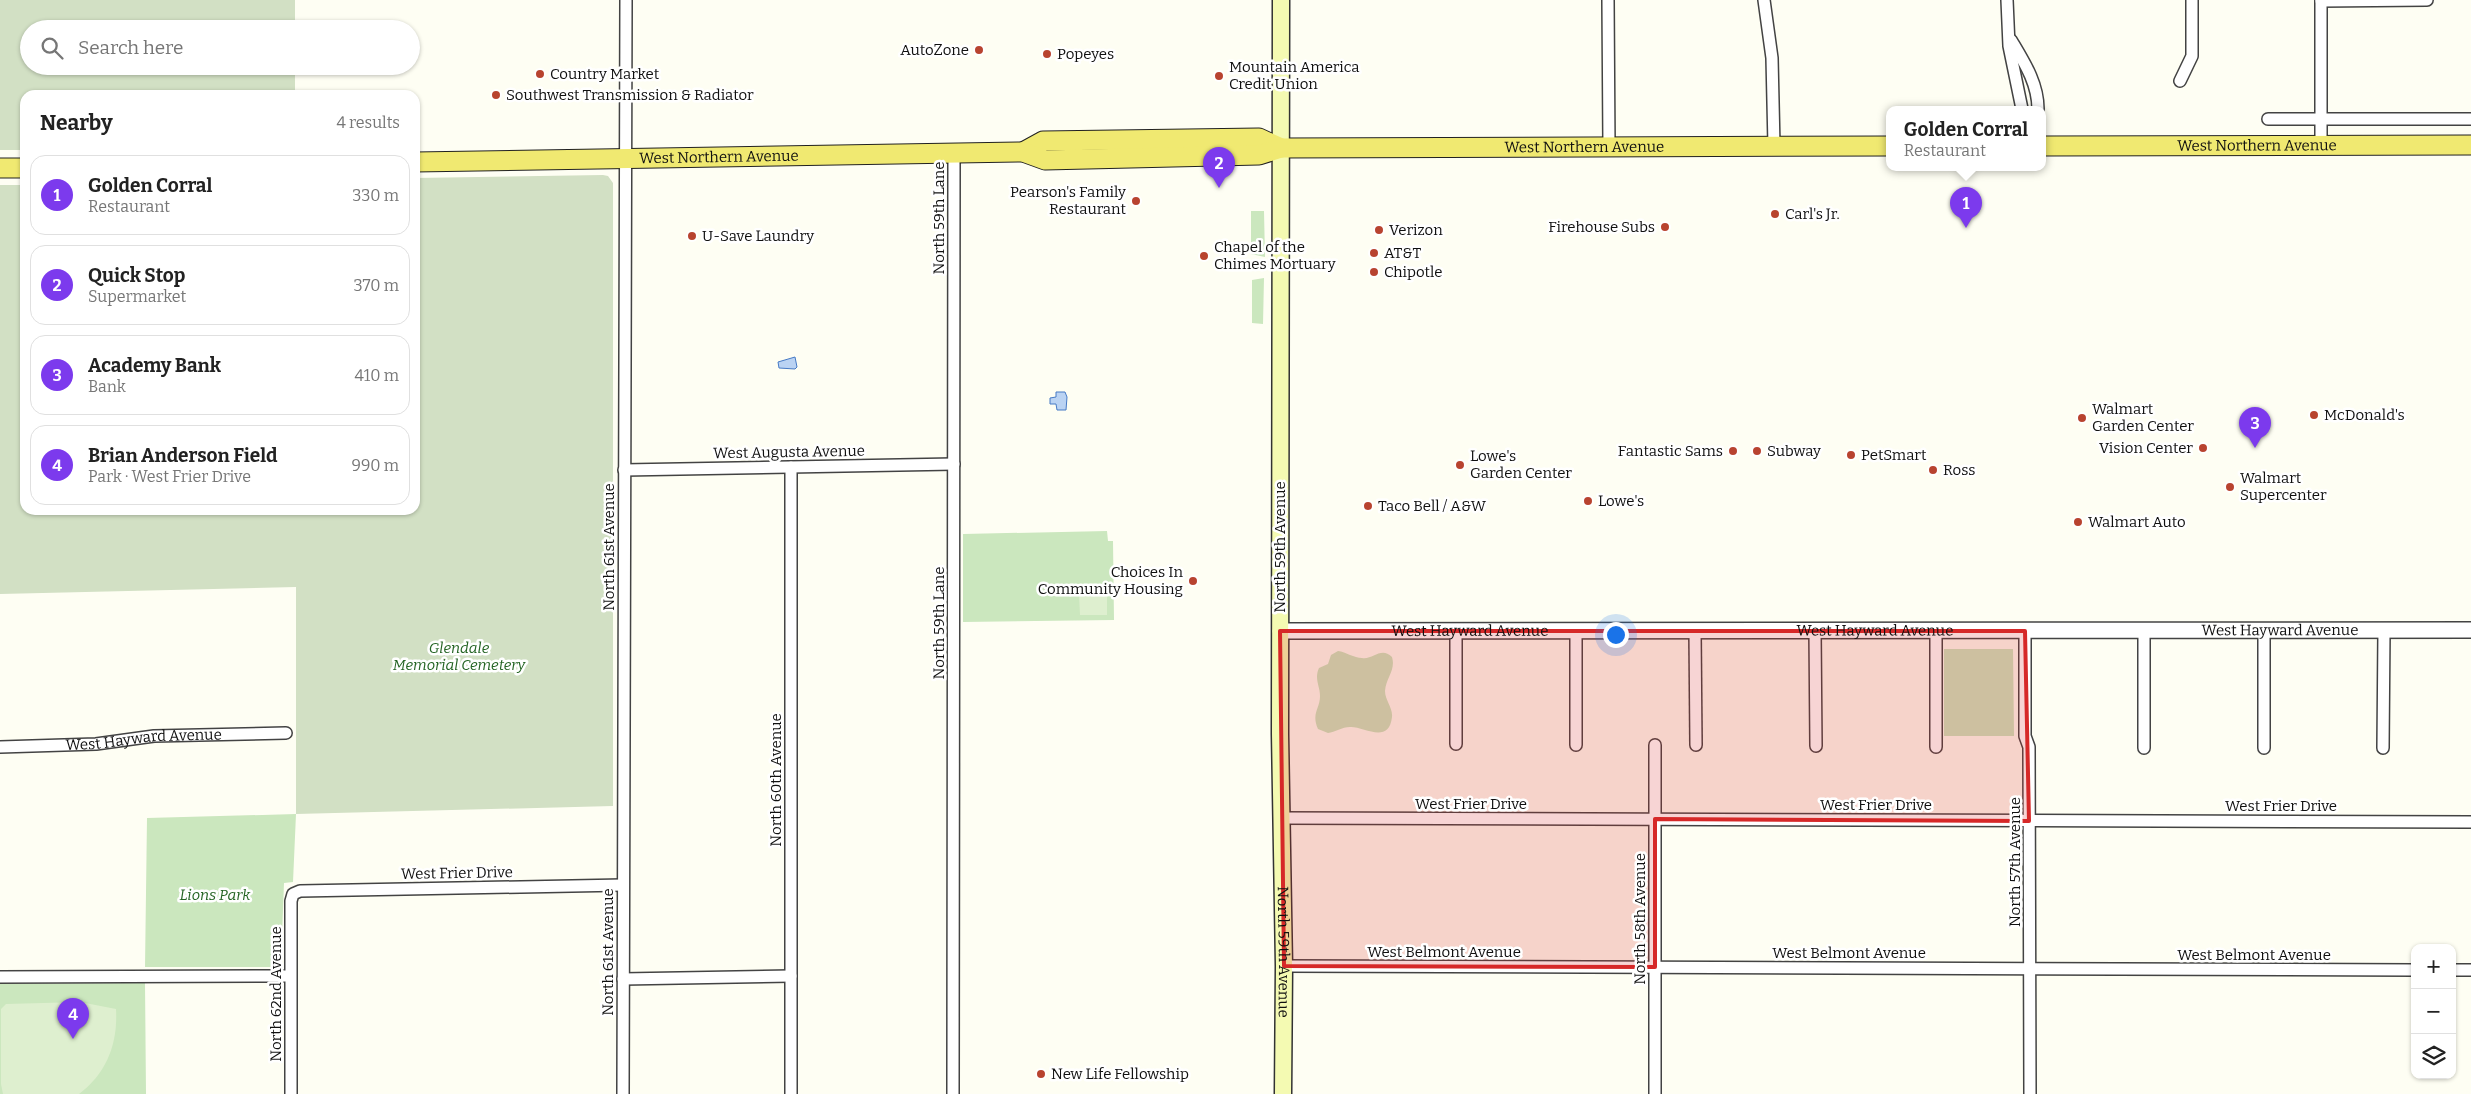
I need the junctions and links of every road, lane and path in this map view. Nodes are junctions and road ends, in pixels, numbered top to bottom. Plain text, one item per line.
1 (626, 0) edge
2 (1280, 0) edge
3 (1608, 0) edge
4 (1764, 0) edge
5 (2008, 0) edge
6 (2192, 0) edge
7 (2321, 0) edge
8 (2427, 0) edge
9 (2009, 37) junction
10 (2180, 81) dead end
11 (2021, 106) edge
12 (2038, 106) edge
13 (2268, 119) dead end
14 (2471, 119) edge
15 (2321, 120) junction
16 (2321, 145) junction
17 (2471, 145) edge
18 (1774, 146) junction
19 (1886, 146) edge
20 (2046, 146) edge
21 (1609, 147) junction
22 (1281, 148) junction
23 (954, 153) junction
24 (626, 159) junction
25 (420, 162) edge
26 (0, 168) edge
27 (20, 168) edge
28 (954, 464) junction
29 (791, 467) junction
30 (624, 470) junction
31 (1936, 630) junction
32 (2144, 630) junction
33 (2264, 630) junction
34 (2384, 630) junction
35 (2471, 630) edge
36 (1280, 631) junction
37 (1456, 631) junction
38 (1576, 631) junction
39 (1695, 631) junction
40 (1816, 631) junction
41 (2025, 631) junction
42 (286, 734) dead end
43 (1456, 744) dead end
44 (1576, 745) dead end
45 (1655, 745) dead end
46 (1696, 745) dead end
47 (1816, 746) dead end
48 (0, 747) edge
49 (1936, 747) dead end
50 (2144, 748) dead end
51 (2264, 748) dead end
52 (2383, 748) dead end
53 (1281, 818) junction
54 (1655, 819) junction
55 (2029, 821) junction
56 (2471, 822) edge
57 (623, 885) junction
58 (293, 894) joint
59 (1284, 966) junction
60 (1655, 967) junction
61 (2030, 969) junction
62 (2411, 970) edge
63 (2456, 970) edge
64 (2471, 970) edge
65 (290, 976) junction
66 (791, 976) junction
67 (0, 977) edge
68 (623, 979) junction
69 (291, 1094) edge
70 (623, 1094) edge
71 (790, 1094) edge
72 (953, 1094) edge
73 (1284, 1094) edge
74 (1655, 1094) edge
75 (2030, 1094) edge

1 - 24 street, North 61st Avenue
2 - 22 main road, North 59th Avenue
3 - 21 street
4 - 18 street
5 - 9 street
6 - 10 street
7 - 8 street
7 - 15 street
9 - 11 street
9 - 12 street
13 - 15 street, West Northern Avenue
14 - 15 street, West Northern Avenue
15 - 16 street
16 - 17 main road, West Northern Avenue
16 - 20 main road, West Northern Avenue
18 - 19 main road, West Northern Avenue
18 - 21 main road, West Northern Avenue
21 - 22 main road, West Northern Avenue
22 - 23 main road, West Northern Avenue
22 - 36 main road, North 59th Avenue
23 - 24 main road, West Northern Avenue
23 - 28 street, North 59th Lane
24 - 25 main road, West Northern Avenue
24 - 30 street, North 61st Avenue
26 - 27 main road
28 - 29 street, West Augusta Avenue
28 - 72 street, North 59th Lane
29 - 30 street, West Augusta Avenue
29 - 66 street, North 60th Avenue
30 - 57 street, North 61st Avenue
31 - 40 street, West Hayward Avenue
31 - 41 street, West Hayward Avenue
31 - 49 street
32 - 33 street, West Hayward Avenue
32 - 41 street, West Hayward Avenue
32 - 50 street
33 - 34 street, West Hayward Avenue
33 - 51 street
34 - 35 street, West Hayward Avenue
34 - 52 street
36 - 37 street, West Hayward Avenue
36 - 53 main road, North 59th Avenue
37 - 38 street, West Hayward Avenue
37 - 43 street
38 - 39 street, West Hayward Avenue
38 - 44 street
39 - 40 street, West Hayward Avenue
39 - 46 street
40 - 47 street
41 - 55 street, North 57th Avenue
42 - 48 street, West Hayward Avenue
45 - 54 street, North 58th Avenue
53 - 54 street, West Frier Drive
53 - 59 main road, North 59th Avenue
54 - 55 street, West Frier Drive
54 - 60 street, North 58th Avenue
55 - 56 street, West Frier Drive
55 - 61 street, North 57th Avenue
57 - 58 street, West Frier Drive
57 - 68 street, North 61st Avenue
58 - 65 street, North 62nd Avenue
59 - 60 street, West Belmont Avenue
59 - 73 main road, North 59th Avenue
60 - 61 street, West Belmont Avenue
60 - 74 street, North 58th Avenue
61 - 62 street, West Belmont Avenue
61 - 75 street, North 57th Avenue
63 - 64 street
65 - 67 street
65 - 69 street, North 62nd Avenue
66 - 68 street
66 - 71 street, North 60th Avenue
68 - 70 street, North 61st Avenue

